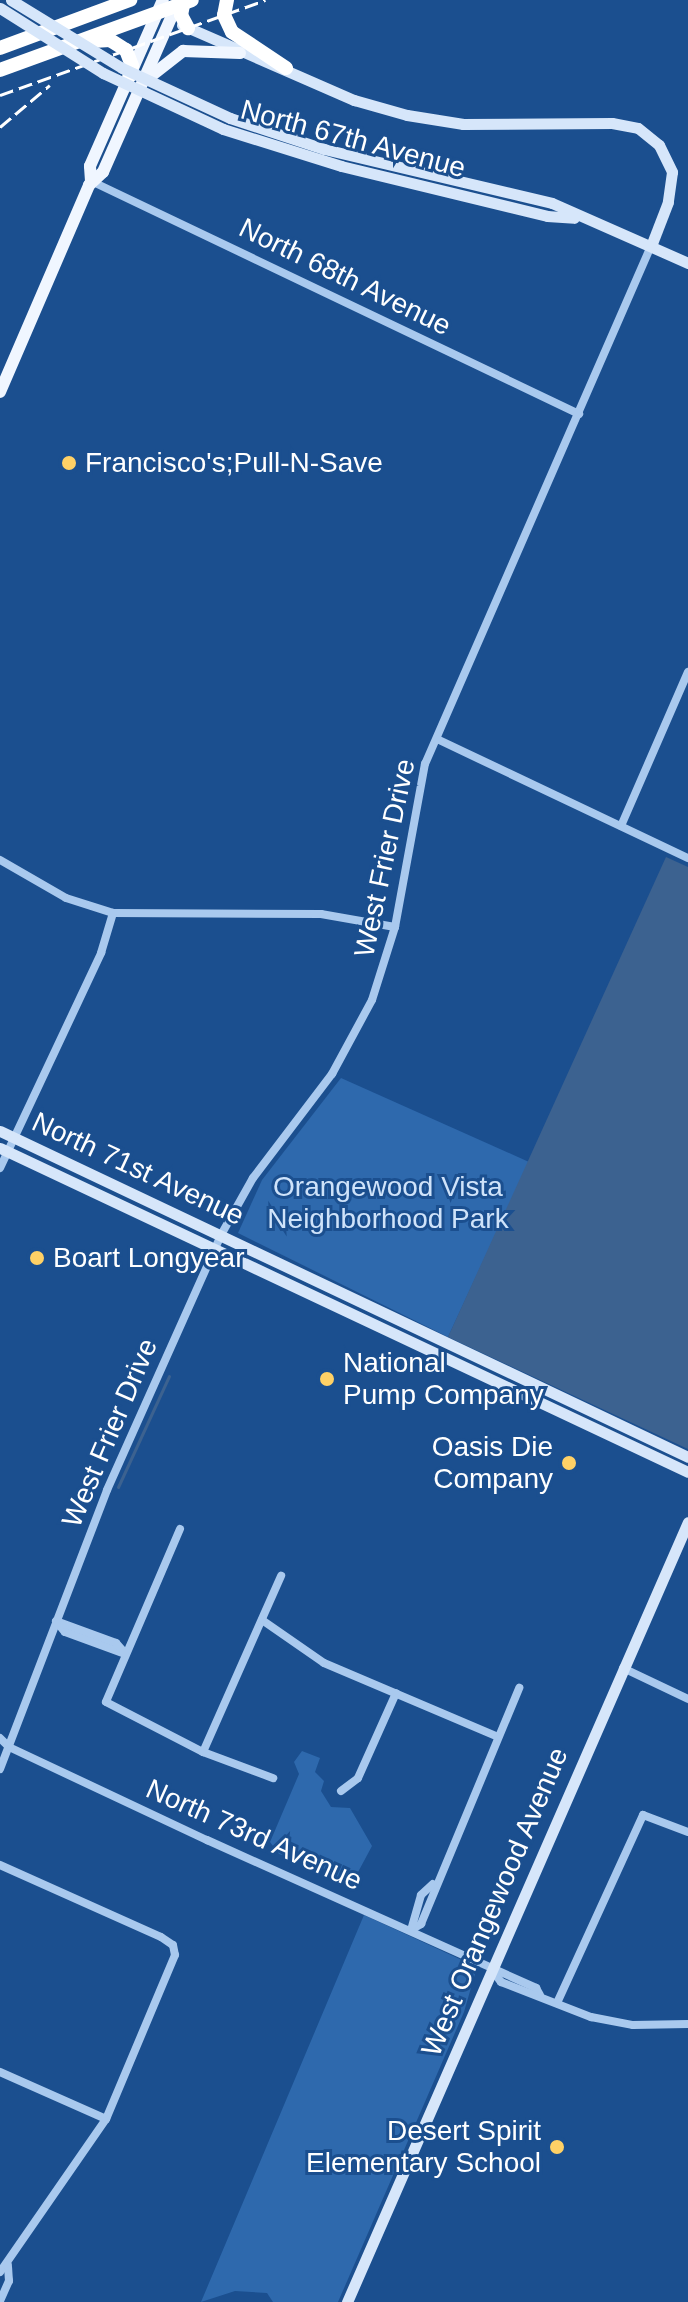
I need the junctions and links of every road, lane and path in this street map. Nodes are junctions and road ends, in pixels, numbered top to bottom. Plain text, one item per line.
1 (11, 0) edge
2 (130, 0) edge
3 (227, 0) edge
4 (173, 4) edge
5 (0, 8) edge
6 (188, 28) joint
7 (65, 47) junction
8 (0, 48) edge
9 (240, 53) junction
10 (286, 68) junction
11 (0, 70) edge
12 (129, 77) junction
13 (134, 103) junction
14 (91, 181) junction
15 (578, 218) junction
16 (651, 246) junction
17 (688, 263) edge
18 (0, 392) edge
19 (579, 414) junction
20 (688, 672) edge
21 (437, 739) junction
22 (621, 826) junction
23 (688, 858) edge
24 (0, 860) edge
25 (113, 913) junction
26 (395, 927) junction
27 (0, 1131) edge
28 (14, 1137) junction
29 (4, 1150) edge
30 (0, 1168) edge
31 (138, 1196) junction
32 (131, 1210) junction
33 (221, 1235) junction
34 (215, 1249) junction
35 (331, 1288) junction
36 (325, 1301) junction
37 (688, 1457) edge
38 (688, 1472) edge
39 (688, 1522) edge
40 (180, 1529) dead end
41 (281, 1576) dead end
42 (262, 1620) junction
43 (56, 1621) junction
44 (125, 1654) junction
45 (623, 1668) junction
46 (519, 1688) dead end
47 (396, 1693) junction
48 (688, 1699) edge
49 (498, 1737) junction
50 (0, 1738) edge
51 (9, 1747) junction
52 (203, 1752) junction
53 (0, 1769) edge
54 (273, 1778) dead end
55 (341, 1791) dead end
56 (688, 1832) edge
57 (0, 1865) edge
58 (411, 1930) junction
59 (492, 1969) junction
60 (557, 2003) junction
61 (688, 2024) edge
62 (0, 2072) edge
63 (106, 2119) junction
64 (8, 2265) junction
65 (0, 2272) edge
66 (0, 2301) edge
67 (347, 2302) edge

1 - 15 street, North 67th Avenue, bridge
2 - 8 highway
3 - 10 highway
4 - 6 highway
4 - 7 highway
4 - 12 main road
4 - 13 main road
5 - 15 street, North 67th Avenue, bridge
6 - 9 street, North 67th Avenue
7 - 11 highway
7 - 12 highway
9 - 10 street, North 67th Avenue
9 - 13 main road
10 - 16 street, North 67th Avenue
12 - 14 main road
13 - 14 main road
14 - 18 main road
14 - 19 street, North 68th Avenue
15 - 16 street, North 67th Avenue
16 - 17 street, North 67th Avenue
16 - 19 street, West Frier Drive
19 - 21 street, West Frier Drive
20 - 22 street
21 - 22 street
21 - 26 street, West Frier Drive
22 - 23 street
24 - 25 street
25 - 26 street
25 - 28 street
26 - 33 street, West Frier Drive
27 - 28 street, North 71st Avenue
28 - 29 street
28 - 31 street, North 71st Avenue
29 - 30 street
29 - 32 street, North 71st Avenue
31 - 32 street
31 - 33 street, North 71st Avenue
32 - 34 street, North 71st Avenue
33 - 34 street, West Frier Drive
33 - 35 street, North 71st Avenue
34 - 36 street, North 71st Avenue
34 - 43 street, West Frier Drive
35 - 36 street
35 - 37 street, North 71st Avenue
36 - 38 street, North 71st Avenue
39 - 45 street, West Orangewood Avenue
40 - 44 street
41 - 42 street
42 - 47 street
42 - 52 street
43 - 44 street
43 - 51 street, West Frier Drive
44 - 52 street
45 - 48 street
45 - 59 street, West Orangewood Avenue
46 - 49 street
47 - 49 street
47 - 55 street
49 - 58 street
50 - 51 street, North 73rd Avenue
51 - 53 street, West Frier Drive
51 - 58 street, North 73rd Avenue
52 - 54 street
56 - 60 street
57 - 63 street
58 - 59 street, North 73rd Avenue
59 - 60 street, North 73rd Avenue
59 - 67 street, West Orangewood Avenue
60 - 61 street, North 73rd Avenue
62 - 63 street
63 - 64 street
64 - 65 street
64 - 66 street

